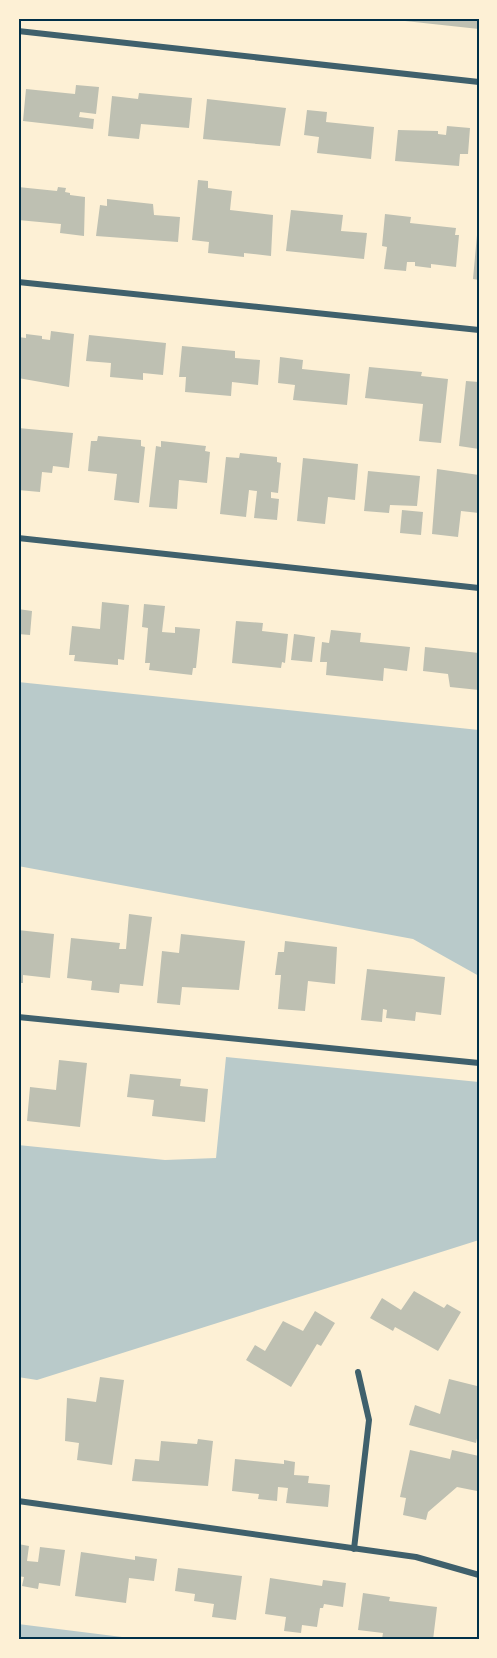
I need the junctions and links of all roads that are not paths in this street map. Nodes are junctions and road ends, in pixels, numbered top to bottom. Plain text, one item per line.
1 (18, 31) edge
2 (479, 82) edge
3 (18, 282) edge
4 (479, 330) edge
5 (18, 538) edge
6 (479, 588) edge
7 (18, 1017) edge
8 (479, 1063) edge
9 (358, 1372) dead end
10 (18, 1501) edge
11 (354, 1549) junction
12 (479, 1575) edge

1 - 2 street
3 - 4 street
5 - 6 street
7 - 8 street
9 - 11 street
10 - 11 street
11 - 12 street

